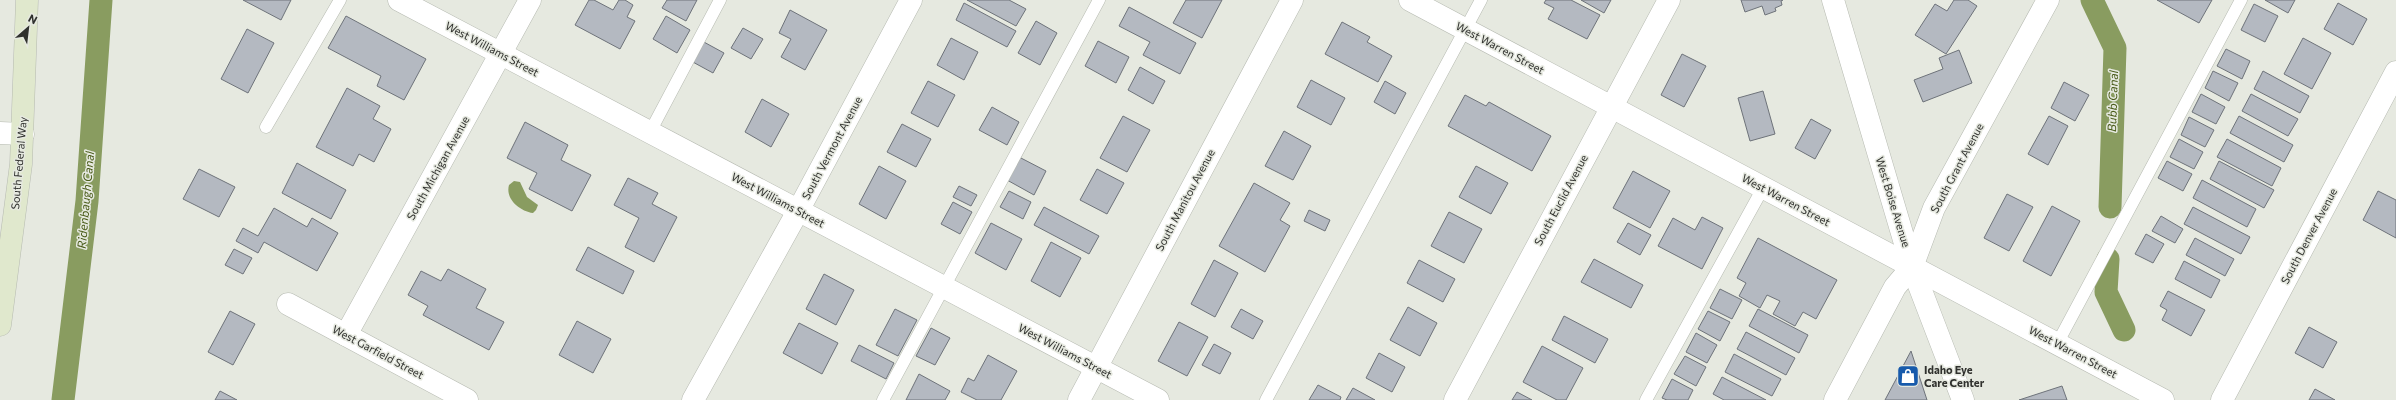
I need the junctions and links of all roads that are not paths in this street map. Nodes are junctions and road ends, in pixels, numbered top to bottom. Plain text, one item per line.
1 (27, 0) edge
2 (340, 0) edge
3 (399, 0) edge
4 (530, 0) edge
5 (720, 0) edge
6 (911, 0) edge
7 (1099, 0) edge
8 (1292, 0) edge
9 (1410, 0) edge
10 (1481, 0) edge
11 (1669, 0) edge
12 (1833, 0) edge
13 (2048, 0) edge
14 (2241, 0) edge
15 (1464, 29) junction
16 (501, 54) junction
17 (2396, 72) edge
18 (1611, 107) junction
19 (266, 126) dead end
20 (650, 132) junction
21 (0, 133) edge
22 (24, 134) junction
23 (1763, 188) junction
24 (798, 211) junction
25 (1912, 267) junction
26 (943, 287) junction
27 (288, 304) dead end
28 (1, 313) edge
29 (346, 335) junction
30 (2057, 344) junction
31 (1096, 368) junction
32 (467, 400) edge
33 (692, 400) edge
34 (883, 400) edge
35 (1078, 400) edge
36 (1158, 400) edge
37 (1266, 400) edge
38 (1454, 400) edge
39 (1646, 400) edge
40 (1835, 400) edge
41 (1963, 400) edge
42 (2163, 400) edge
43 (2222, 400) edge

1 - 22 main road, South Federal Way
2 - 19 lane
3 - 16 street, West Williams Street
4 - 16 street, South Michigan Avenue
5 - 20 lane
6 - 24 street, South Vermont Avenue
7 - 26 lane
8 - 31 street, South Manitou Avenue
9 - 15 street, West Warren Street
10 - 15 lane
11 - 18 street, South Euclid Avenue
12 - 25 street, West Boise Avenue
13 - 25 street, South Grant Avenue
14 - 30 lane
15 - 18 street, West Warren Street
15 - 37 lane
16 - 20 street, West Williams Street
16 - 29 street, South Michigan Avenue
17 - 43 street, South Denver Avenue
18 - 23 street, West Warren Street
18 - 38 street, South Euclid Avenue
20 - 24 street, West Williams Street
21 - 22 street
22 - 28 main road, South Federal Way
23 - 25 street, West Warren Street
23 - 39 lane
24 - 26 street, West Williams Street
24 - 33 street, South Vermont Avenue
25 - 30 street, West Warren Street
25 - 40 street, South Grant Avenue
25 - 41 street, West Boise Avenue
26 - 31 street, West Williams Street
26 - 34 lane
27 - 29 street, West Garfield Street
29 - 32 street, West Garfield Street
30 - 42 street, West Warren Street
31 - 35 street, South Manitou Avenue
31 - 36 street, West Williams Street

